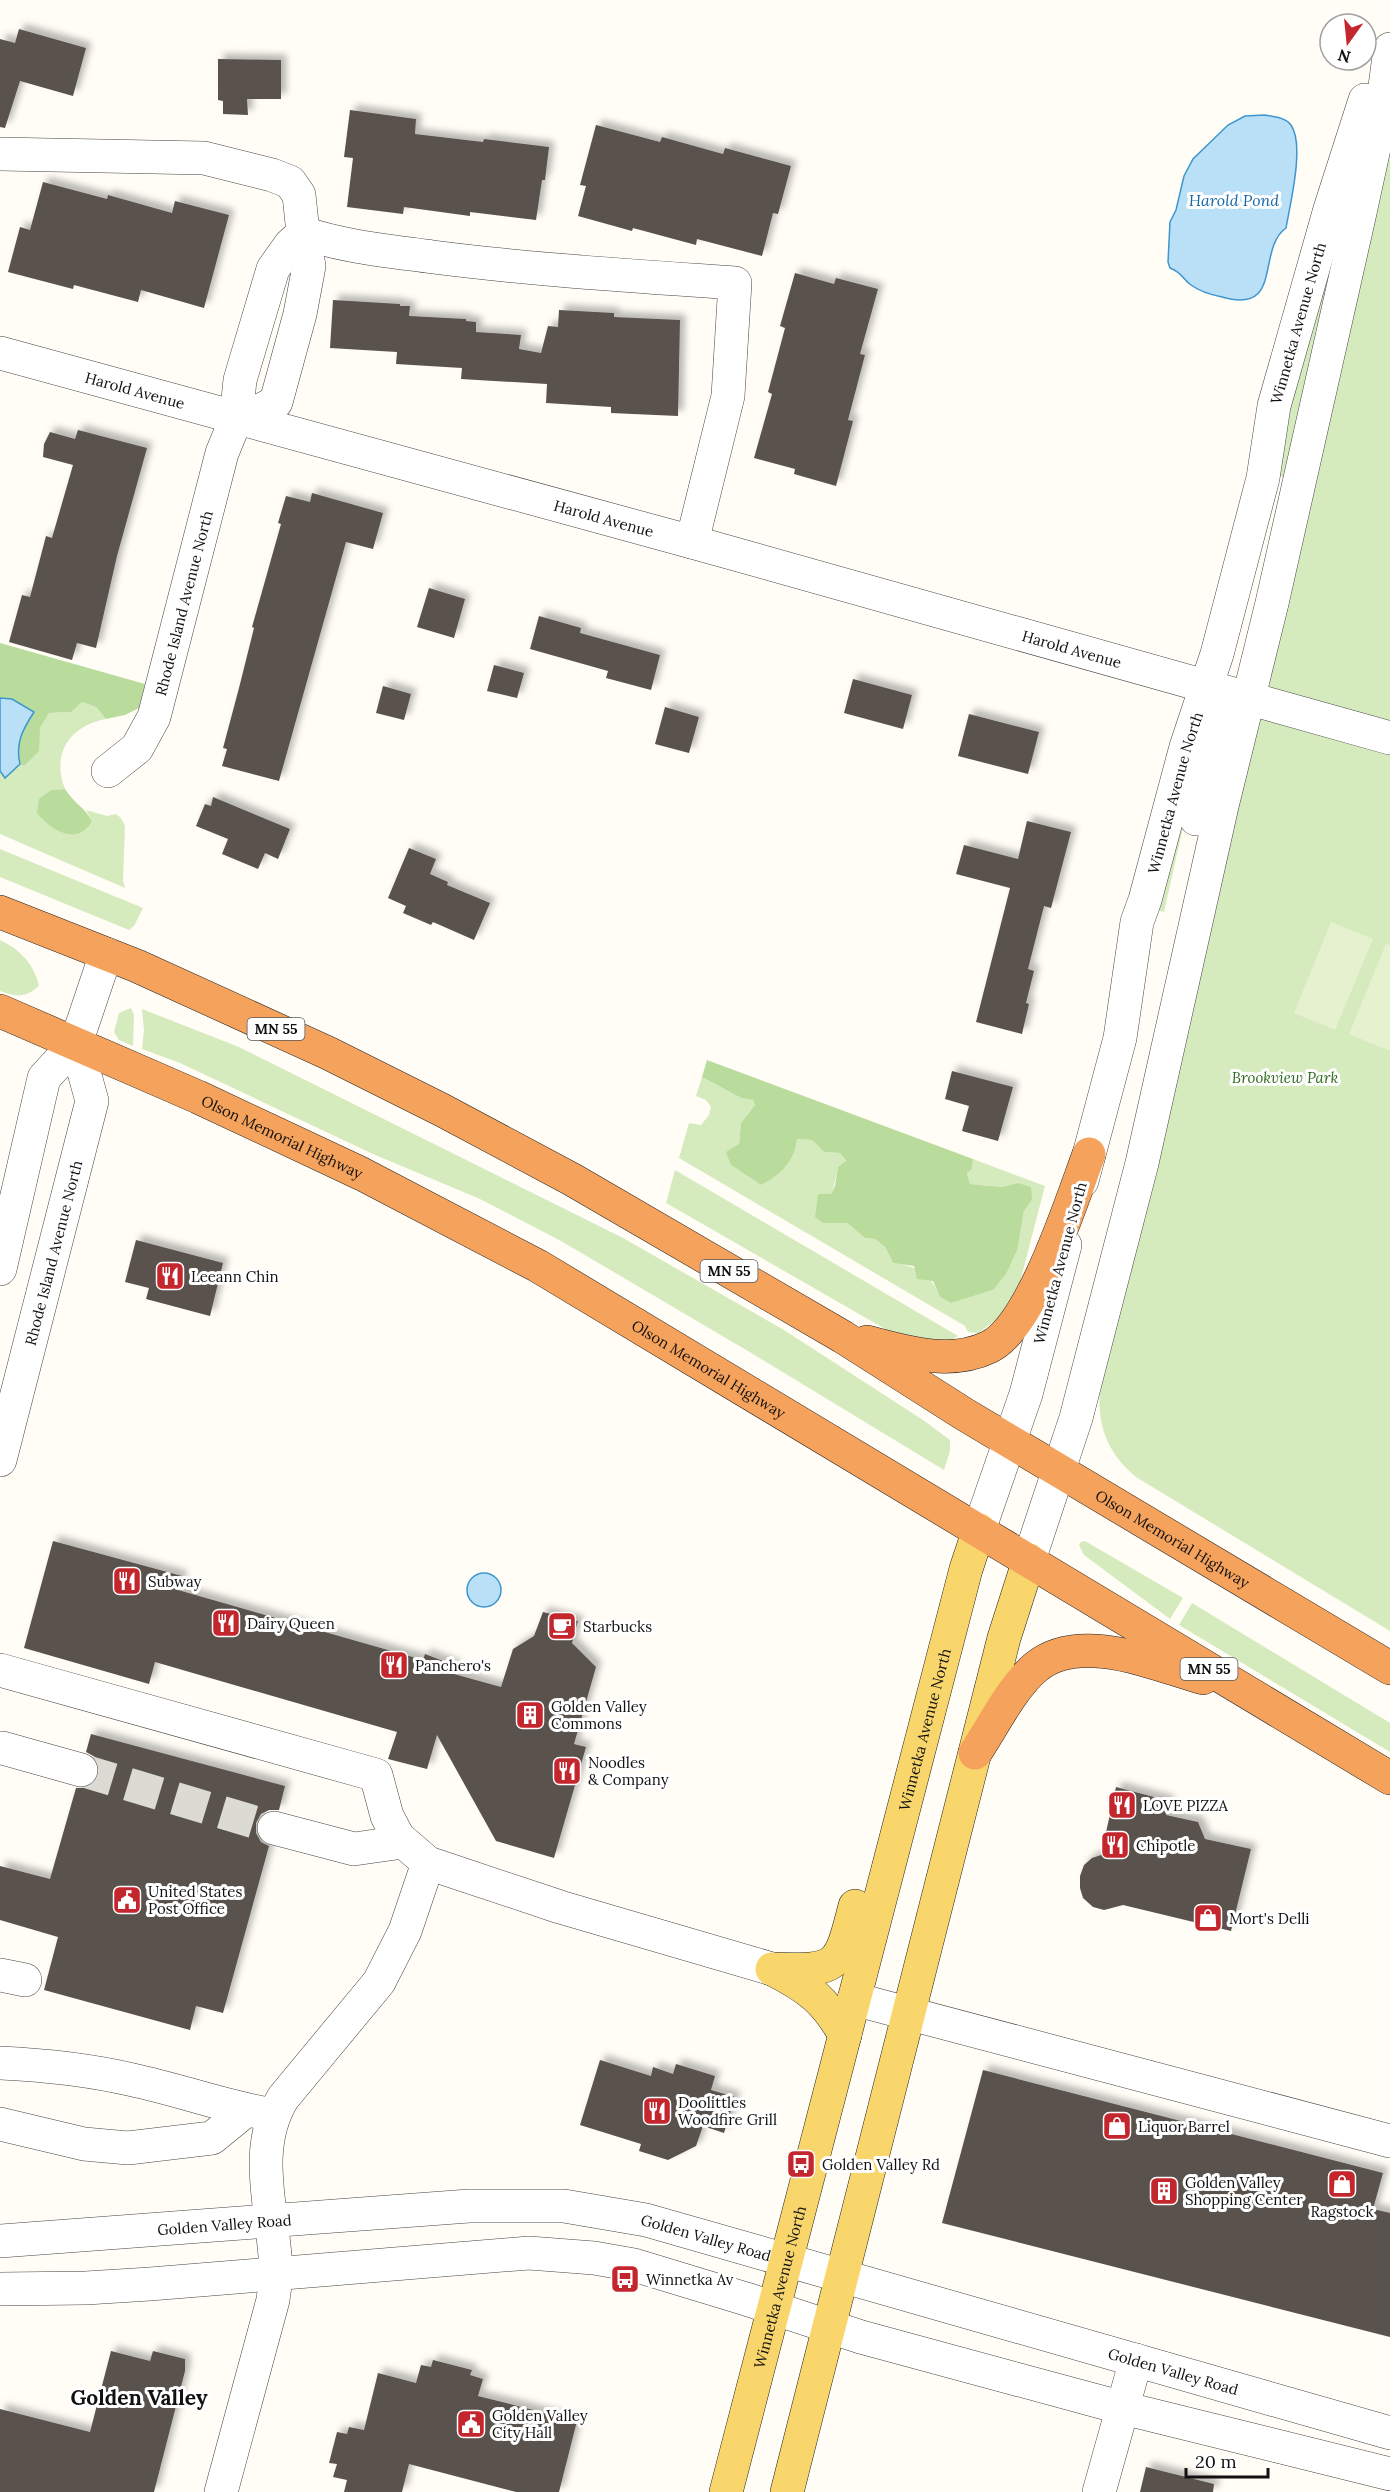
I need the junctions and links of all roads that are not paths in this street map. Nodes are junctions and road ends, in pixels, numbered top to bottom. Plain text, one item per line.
1 (1390, 35) edge
2 (1390, 49) edge
3 (0, 154) edge
4 (303, 233) junction
5 (0, 353) edge
6 (236, 419) junction
7 (692, 542) junction
8 (1206, 686) junction
9 (1248, 699) junction
10 (1390, 738) edge
11 (108, 771) dead end
12 (0, 912) edge
13 (106, 954) junction
14 (0, 1011) edge
15 (76, 1043) junction
16 (1170, 1043) junction
17 (1089, 1154) junction
18 (0, 1269) edge
19 (843, 1337) junction
20 (1011, 1441) junction
21 (0, 1460) edge
22 (1059, 1469) junction
23 (979, 1530) junction
24 (1029, 1560) junction
25 (1390, 1668) edge
26 (0, 1670) edge
27 (1242, 1690) junction
28 (920, 1747) junction
29 (1, 1748) edge
30 (975, 1753) junction
31 (81, 1770) tunnel mouth
32 (1390, 1778) edge
33 (274, 1828) tunnel mouth
34 (415, 1852) junction
35 (772, 1969) junction
36 (854, 1999) junction
37 (909, 2014) junction
38 (845, 2035) junction
39 (0, 2063) edge
40 (259, 2113) junction
41 (0, 2124) edge
42 (1390, 2141) edge
43 (270, 2221) junction
44 (0, 2241) edge
45 (788, 2260) junction
46 (276, 2274) junction
47 (843, 2276) junction
48 (0, 2289) edge
49 (775, 2308) junction
50 (830, 2327) junction
51 (1136, 2360) junction
52 (1123, 2408) junction
53 (1390, 2433) edge
54 (1390, 2474) edge
55 (221, 2492) edge
56 (726, 2492) edge
57 (787, 2492) edge
58 (1099, 2492) edge

1 - 8 street, Winnetka Avenue North
2 - 9 street, Winnetka Avenue North
3 - 4 street
4 - 6 street, Rhode Island Avenue North
4 - 7 street
5 - 6 street, Harold Avenue
6 - 7 street, Harold Avenue
6 - 11 street, Rhode Island Avenue North
7 - 8 street, Harold Avenue
8 - 9 street, Harold Avenue
8 - 16 street
8 - 17 street, Winnetka Avenue North
9 - 10 street, Harold Avenue
9 - 16 street, Winnetka Avenue North
12 - 13 highway, Olson Memorial Highway / MN 55
13 - 15 street
13 - 19 highway, Olson Memorial Highway / MN 55
14 - 15 highway, Olson Memorial Highway / MN 55
15 - 18 street
15 - 21 street, Rhode Island Avenue North
15 - 23 highway, Olson Memorial Highway / MN 55
16 - 22 street, Winnetka Avenue North
17 - 19 highway
17 - 20 street, Winnetka Avenue North
19 - 20 highway, Olson Memorial Highway / MN 55
20 - 22 highway, Olson Memorial Highway / MN 55
20 - 23 street, Winnetka Avenue North
22 - 24 street, Winnetka Avenue North
22 - 25 highway, Olson Memorial Highway / MN 55
23 - 24 highway, Olson Memorial Highway / MN 55
23 - 28 main road, Winnetka Avenue North
24 - 27 highway, Olson Memorial Highway / MN 55
24 - 30 main road, Winnetka Avenue North
26 - 34 street
27 - 30 highway
27 - 32 highway, Olson Memorial Highway / MN 55
28 - 35 main road
28 - 36 main road, Winnetka Avenue North
29 - 31 street
30 - 37 main road, Winnetka Avenue North
33 - 34 street
34 - 35 street
34 - 40 street
35 - 38 main road
36 - 37 street
36 - 38 main road, Winnetka Avenue North
37 - 42 street
37 - 47 main road, Winnetka Avenue North
38 - 45 main road, Winnetka Avenue North
39 - 40 street
40 - 41 street
40 - 43 street
43 - 44 street, Golden Valley Road
43 - 45 street, Golden Valley Road
43 - 46 street
45 - 47 street, Golden Valley Road
45 - 49 main road, Winnetka Avenue North
46 - 48 street
46 - 49 street
46 - 55 street
47 - 50 main road, Winnetka Avenue North
47 - 51 street, Golden Valley Road
49 - 50 street
49 - 56 main road, Winnetka Avenue North
50 - 52 street
50 - 57 main road, Winnetka Avenue North
51 - 52 street
51 - 53 street, Golden Valley Road
52 - 54 street
52 - 58 street

